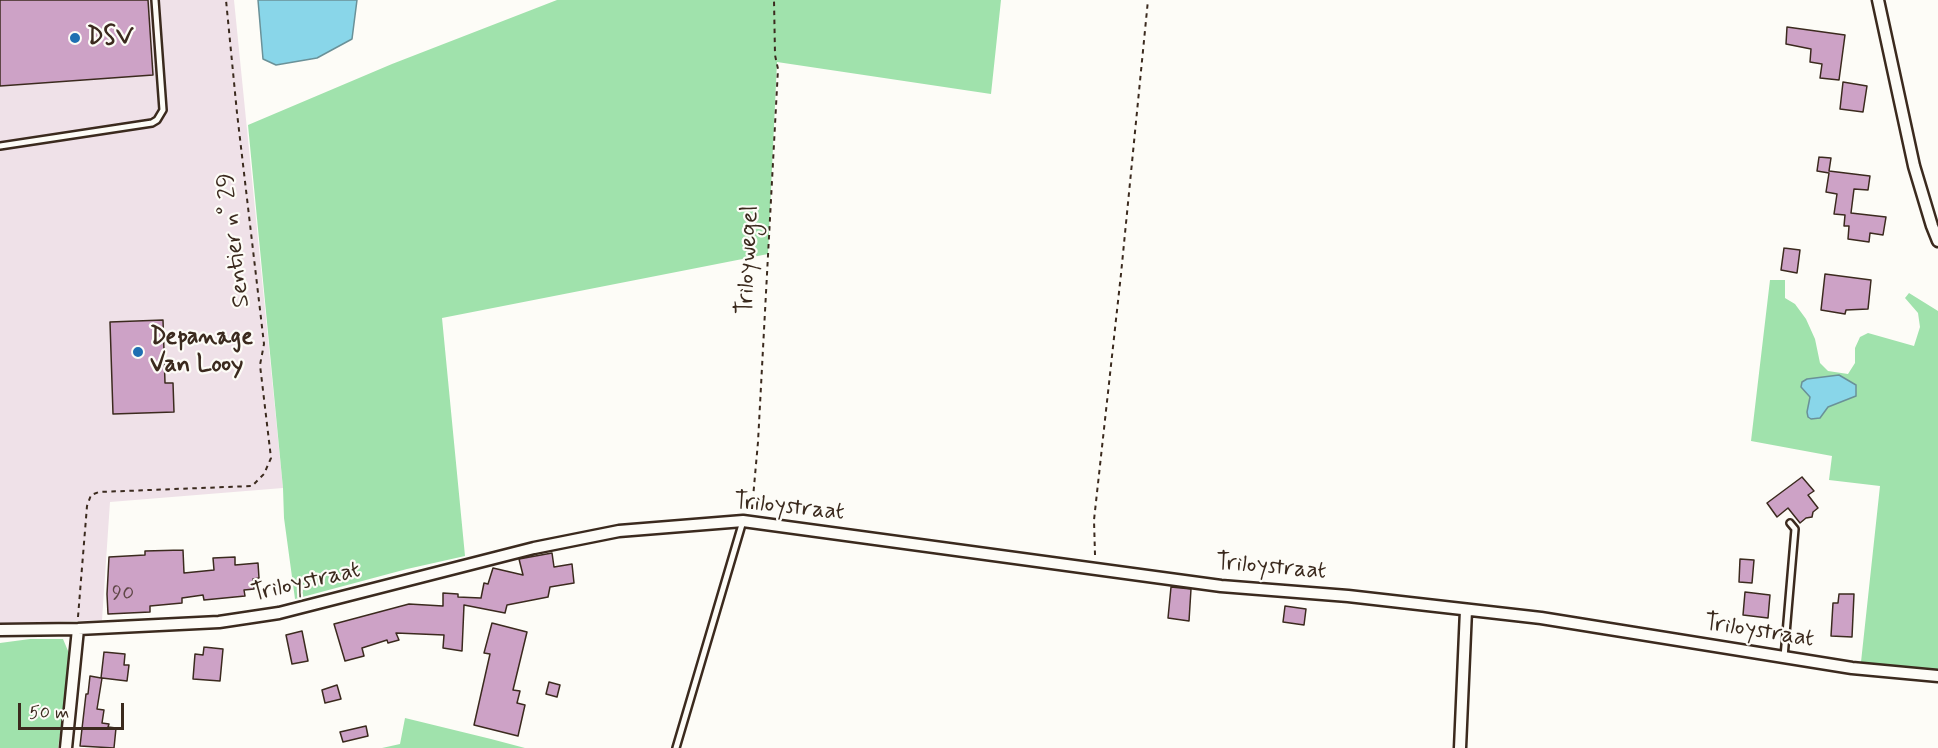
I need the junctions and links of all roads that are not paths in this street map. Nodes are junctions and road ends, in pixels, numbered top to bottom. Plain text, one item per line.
1 (155, 0) edge
2 (1878, 0) edge
3 (0, 146) edge
4 (1938, 241) edge
5 (747, 521) junction
6 (1790, 523) dead end
7 (1466, 610) junction
8 (78, 629) junction
9 (0, 630) edge
10 (1784, 657) junction
11 (1938, 676) edge
12 (66, 748) edge
13 (676, 748) edge
14 (1460, 748) edge

1 - 3 lane
2 - 4 street
5 - 7 street, Triloystraat
5 - 8 street, Triloystraat
5 - 13 lane
6 - 10 lane
7 - 10 street, Triloystraat
7 - 14 street
8 - 9 street, Triloystraat
8 - 12 street
10 - 11 street, Triloystraat

